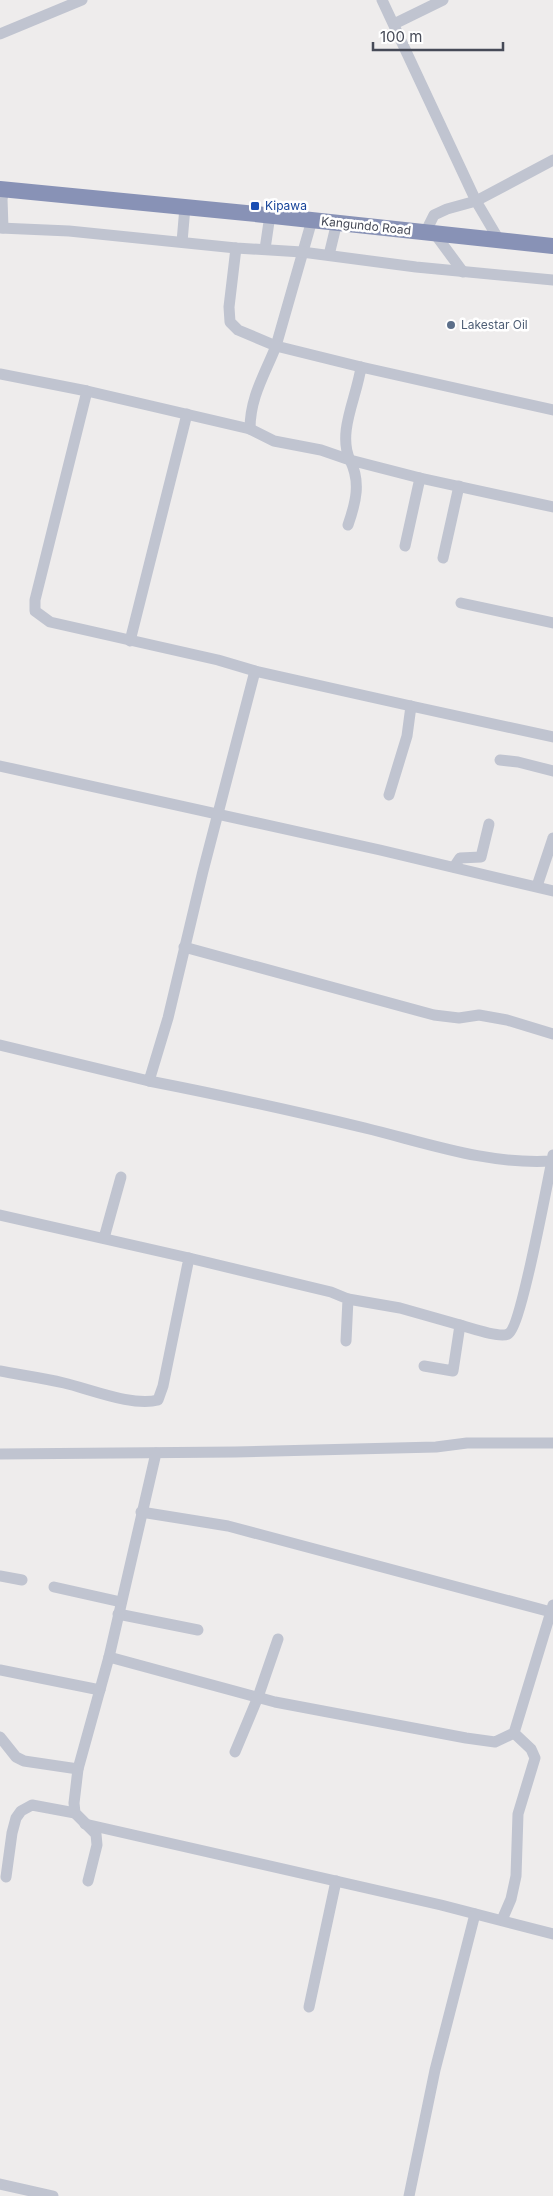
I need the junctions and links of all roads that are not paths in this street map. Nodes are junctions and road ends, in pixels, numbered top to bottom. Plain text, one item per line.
1 (82, 0) edge
2 (382, 0) edge
3 (444, 0) edge
4 (394, 24) junction
5 (0, 34) edge
6 (553, 160) edge
7 (2, 189) edge
8 (476, 201) junction
9 (184, 207) junction
10 (270, 215) junction
11 (312, 220) junction
12 (337, 222) junction
13 (2, 228) edge
14 (430, 233) junction
15 (499, 240) junction
16 (182, 242) junction
17 (553, 246) edge
18 (236, 248) junction
19 (265, 249) junction
20 (302, 252) junction
21 (329, 255) junction
22 (463, 272) junction
23 (553, 280) edge
24 (276, 346) junction
25 (361, 368) junction
26 (0, 374) edge
27 (87, 391) junction
28 (553, 410) edge
29 (187, 414) junction
30 (250, 429) junction
31 (350, 460) junction
32 (420, 478) junction
33 (459, 486) junction
34 (553, 507) edge
35 (348, 525) dead end
36 (405, 546) dead end
37 (443, 558) dead end
38 (461, 603) dead end
39 (553, 623) edge
40 (130, 641) junction
41 (255, 671) junction
42 (412, 706) junction
43 (553, 737) edge
44 (500, 760) dead end
45 (0, 766) edge
46 (553, 771) edge
47 (389, 796) dead end
48 (219, 816) junction
49 (489, 824) dead end
50 (553, 838) edge
51 (454, 867) junction
52 (537, 886) junction
53 (553, 891) edge
54 (184, 948) junction
55 (553, 1034) edge
56 (0, 1045) edge
57 (148, 1081) junction
58 (552, 1158) edge
59 (121, 1177) dead end
60 (0, 1215) edge
61 (104, 1238) junction
62 (189, 1258) junction
63 (348, 1298) junction
64 (460, 1325) junction
65 (346, 1341) dead end
66 (424, 1366) dead end
67 (0, 1371) edge
68 (553, 1443) edge
69 (156, 1453) junction
70 (0, 1454) edge
71 (141, 1512) junction
72 (0, 1576) edge
73 (22, 1580) dead end
74 (54, 1587) dead end
75 (121, 1602) junction
76 (552, 1608) edge
77 (118, 1614) junction
78 (198, 1630) dead end
79 (278, 1639) dead end
80 (108, 1657) junction
81 (0, 1670) edge
82 (100, 1690) junction
83 (258, 1697) junction
84 (514, 1733) junction
85 (0, 1737) edge
86 (235, 1752) dead end
87 (78, 1769) junction
88 (75, 1813) junction
89 (85, 1824) junction
90 (6, 1877) dead end
91 (88, 1881) dead end
92 (336, 1881) junction
93 (475, 1914) junction
94 (502, 1920) junction
95 (553, 1934) edge
96 (309, 2007) dead end
97 (0, 2184) edge
98 (53, 2196) edge
99 (409, 2196) edge

1 - 5 street
2 - 4 street
3 - 4 street
4 - 8 street
6 - 8 street
7 - 9 highway, Kangundo Road
7 - 13 street
8 - 14 street
8 - 15 street
9 - 10 highway, Kangundo Road
9 - 16 street
10 - 11 highway, Kangundo Road
10 - 19 street
11 - 12 highway, Kangundo Road
11 - 20 street
12 - 14 highway, Kangundo Road
12 - 21 street
13 - 16 street
14 - 15 highway, Kangundo Road
14 - 22 street
15 - 17 highway, Kangundo Road
16 - 18 street
18 - 19 street
18 - 24 street
19 - 20 street
20 - 21 street
20 - 24 street
21 - 22 street
22 - 23 street
24 - 25 street
24 - 30 street
25 - 28 street
25 - 31 street
26 - 27 street
27 - 29 street
27 - 40 street
29 - 30 street
29 - 40 street
30 - 31 street
31 - 32 street
31 - 35 street
32 - 33 street
32 - 36 street
33 - 34 street
33 - 37 street
38 - 39 street
40 - 41 street
41 - 42 street
41 - 48 street
42 - 43 street
42 - 47 street
44 - 46 street
45 - 48 street
48 - 51 street
48 - 54 street
49 - 51 street
50 - 52 street
51 - 52 street
52 - 53 street
54 - 55 street
54 - 57 street
56 - 57 street
57 - 58 street
58 - 64 street
59 - 61 street
60 - 61 street
61 - 62 street
62 - 63 street
62 - 67 street
63 - 64 street
63 - 65 street
64 - 66 street
68 - 69 street
69 - 70 street
69 - 71 street
71 - 75 street
71 - 76 street
72 - 73 street
74 - 75 street
75 - 77 street
76 - 84 street
77 - 78 street
77 - 80 street
79 - 83 street
80 - 82 street
80 - 83 street
81 - 82 street
82 - 87 street
83 - 84 street
83 - 86 street
84 - 94 street
85 - 87 street
87 - 88 street
88 - 89 street
88 - 90 street
89 - 91 street
89 - 92 street
92 - 93 street
92 - 96 street
93 - 94 street
93 - 99 street
94 - 95 street
97 - 98 street

